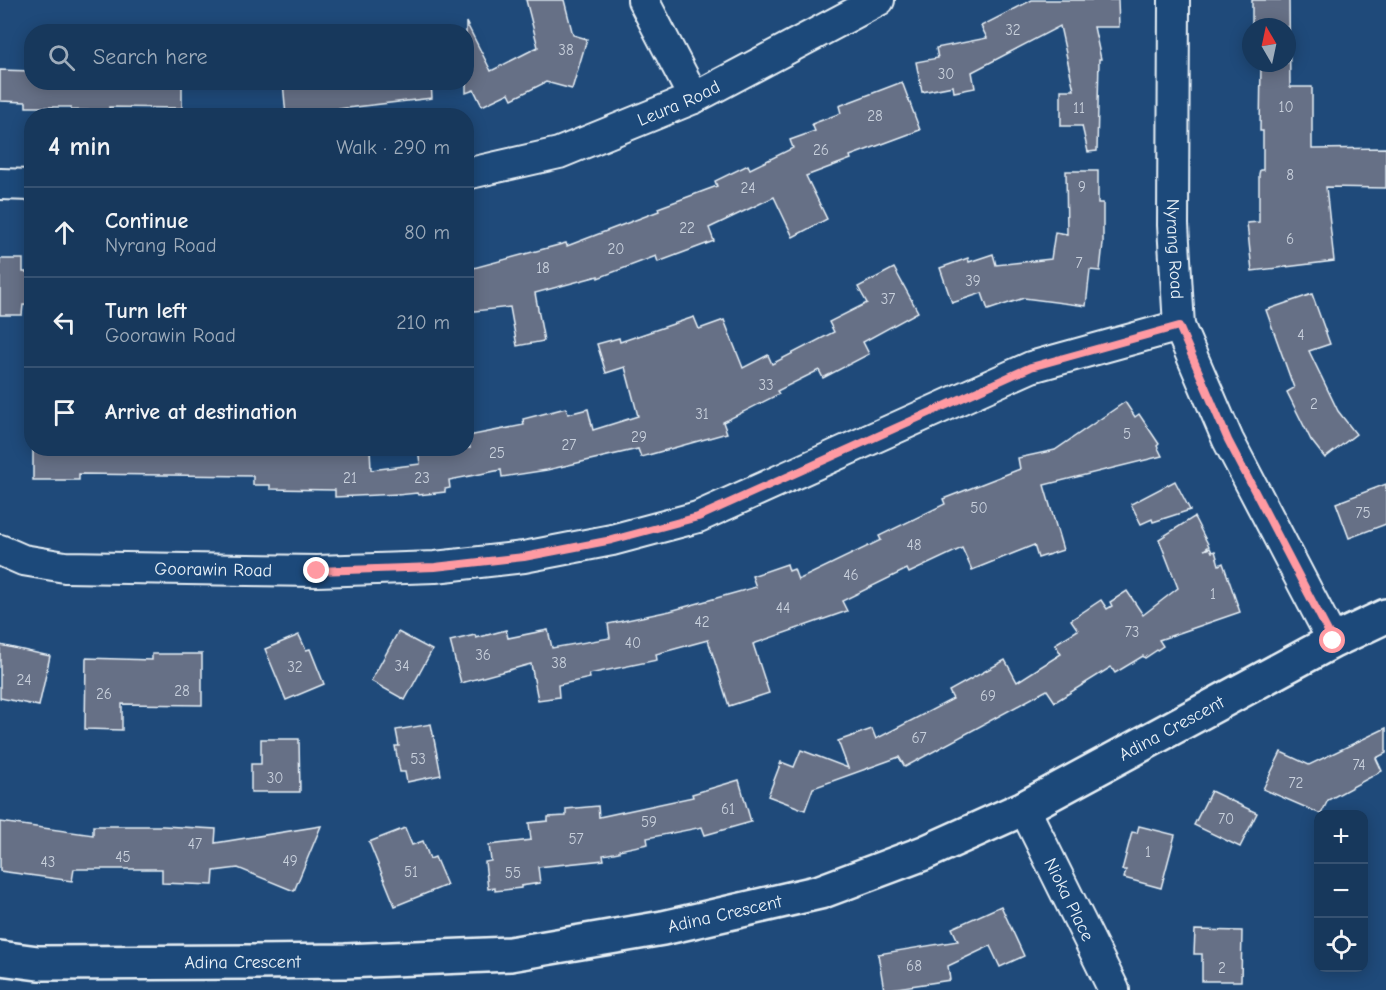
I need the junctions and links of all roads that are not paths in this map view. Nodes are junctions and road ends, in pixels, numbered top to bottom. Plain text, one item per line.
1 (643, 0) edge
2 (879, 0) edge
3 (1174, 0) edge
4 (694, 98) junction
5 (474, 172) edge
6 (0, 184) edge
7 (24, 185) edge
8 (1179, 326) junction
9 (0, 550) edge
10 (1386, 616) edge
11 (1333, 641) junction
12 (1024, 808) junction
13 (0, 958) edge
14 (1114, 990) edge

1 - 4 street
2 - 4 street, Leura Road
3 - 8 street, Nyrang Road
4 - 5 street, Leura Road
6 - 7 street
8 - 9 street, Goorawin Road
8 - 11 street, Nyrang Road
10 - 11 street, Adina Crescent
11 - 12 street, Adina Crescent
12 - 13 street, Adina Crescent
12 - 14 street, Nioka Place

